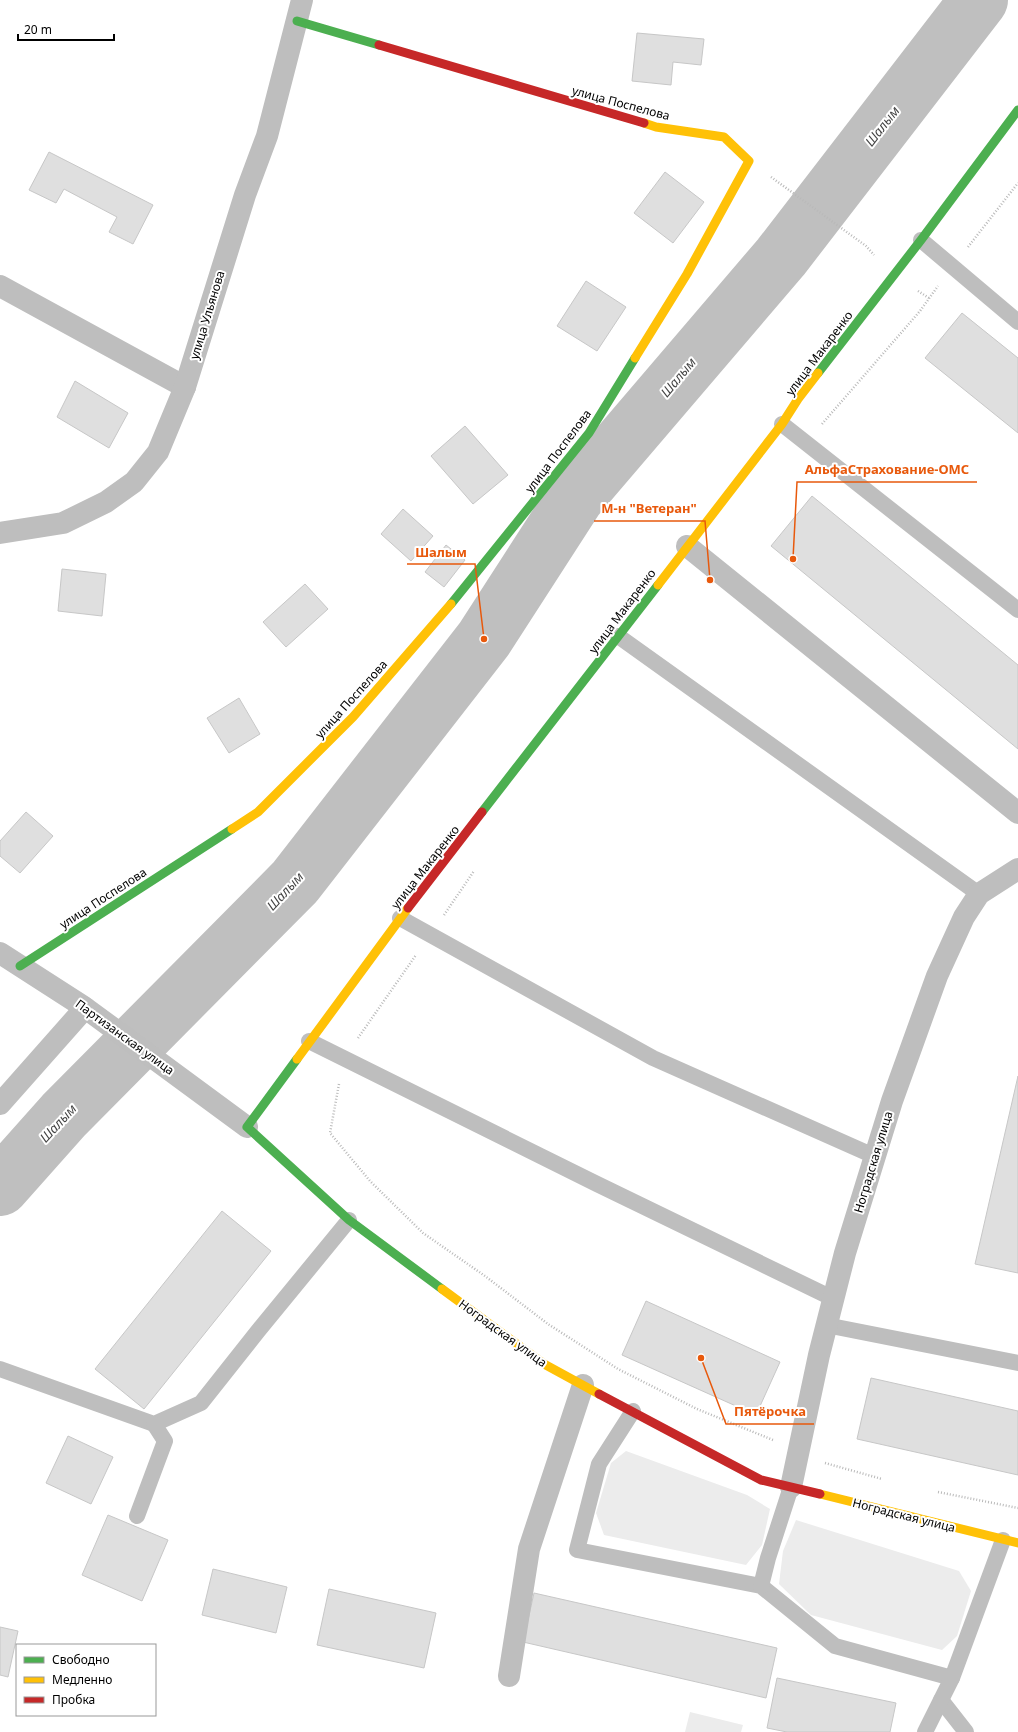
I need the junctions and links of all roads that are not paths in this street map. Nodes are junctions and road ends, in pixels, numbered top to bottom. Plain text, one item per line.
1 (302, 6) edge
2 (1018, 110) edge
3 (921, 240) junction
4 (0, 286) edge
5 (1018, 322) edge
6 (185, 386) junction
7 (782, 424) junction
8 (0, 533) edge
9 (687, 546) junction
10 (1018, 610) edge
11 (618, 636) junction
12 (1018, 813) edge
13 (1018, 869) edge
14 (979, 894) junction
15 (400, 918) junction
16 (0, 953) edge
17 (20, 966) junction
18 (85, 1008) junction
19 (309, 1041) junction
20 (0, 1104) edge
21 (247, 1127) junction
22 (874, 1156) junction
23 (349, 1220) junction
24 (832, 1298) junction
25 (826, 1325) junction
26 (1018, 1363) edge
27 (0, 1369) edge
28 (583, 1384) junction
29 (633, 1411) junction
30 (154, 1424) junction
31 (791, 1487) junction
32 (137, 1516) dead end
33 (1011, 1542) edge
34 (761, 1586) junction
35 (510, 1676) dead end
36 (952, 1678) junction
37 (941, 1700) junction
38 (925, 1732) edge
39 (966, 1732) edge

1 - 6 street, улица Ульянова
1 - 17 street, улица Поспелова
2 - 3 street, улица Макаренко
3 - 5 lane
3 - 7 street, улица Макаренко
4 - 6 street
6 - 8 street, улица Ульянова
7 - 9 street, улица Макаренко
7 - 10 lane
9 - 11 street, улица Макаренко
9 - 12 street
11 - 14 lane
11 - 15 street, улица Макаренко
13 - 14 street, Ноградская улица
14 - 22 street, Ноградская улица
15 - 19 street, улица Макаренко
15 - 22 lane
16 - 17 street, Партизанская улица
17 - 18 street, Партизанская улица
18 - 20 street
18 - 21 street, Партизанская улица
19 - 21 street, улица Макаренко
19 - 24 lane
21 - 23 street, Ноградская улица
22 - 24 street, Ноградская улица
23 - 28 street, Ноградская улица
23 - 30 lane
24 - 25 street, Ноградская улица
25 - 26 lane
25 - 31 street, Ноградская улица
27 - 30 lane
28 - 29 street, Ноградская улица
28 - 35 street
29 - 31 street, Ноградская улица
29 - 34 lane
30 - 32 lane
31 - 33 street, Ноградская улица
31 - 34 lane
33 - 36 lane
34 - 36 lane
36 - 37 lane
37 - 38 lane
37 - 39 lane

